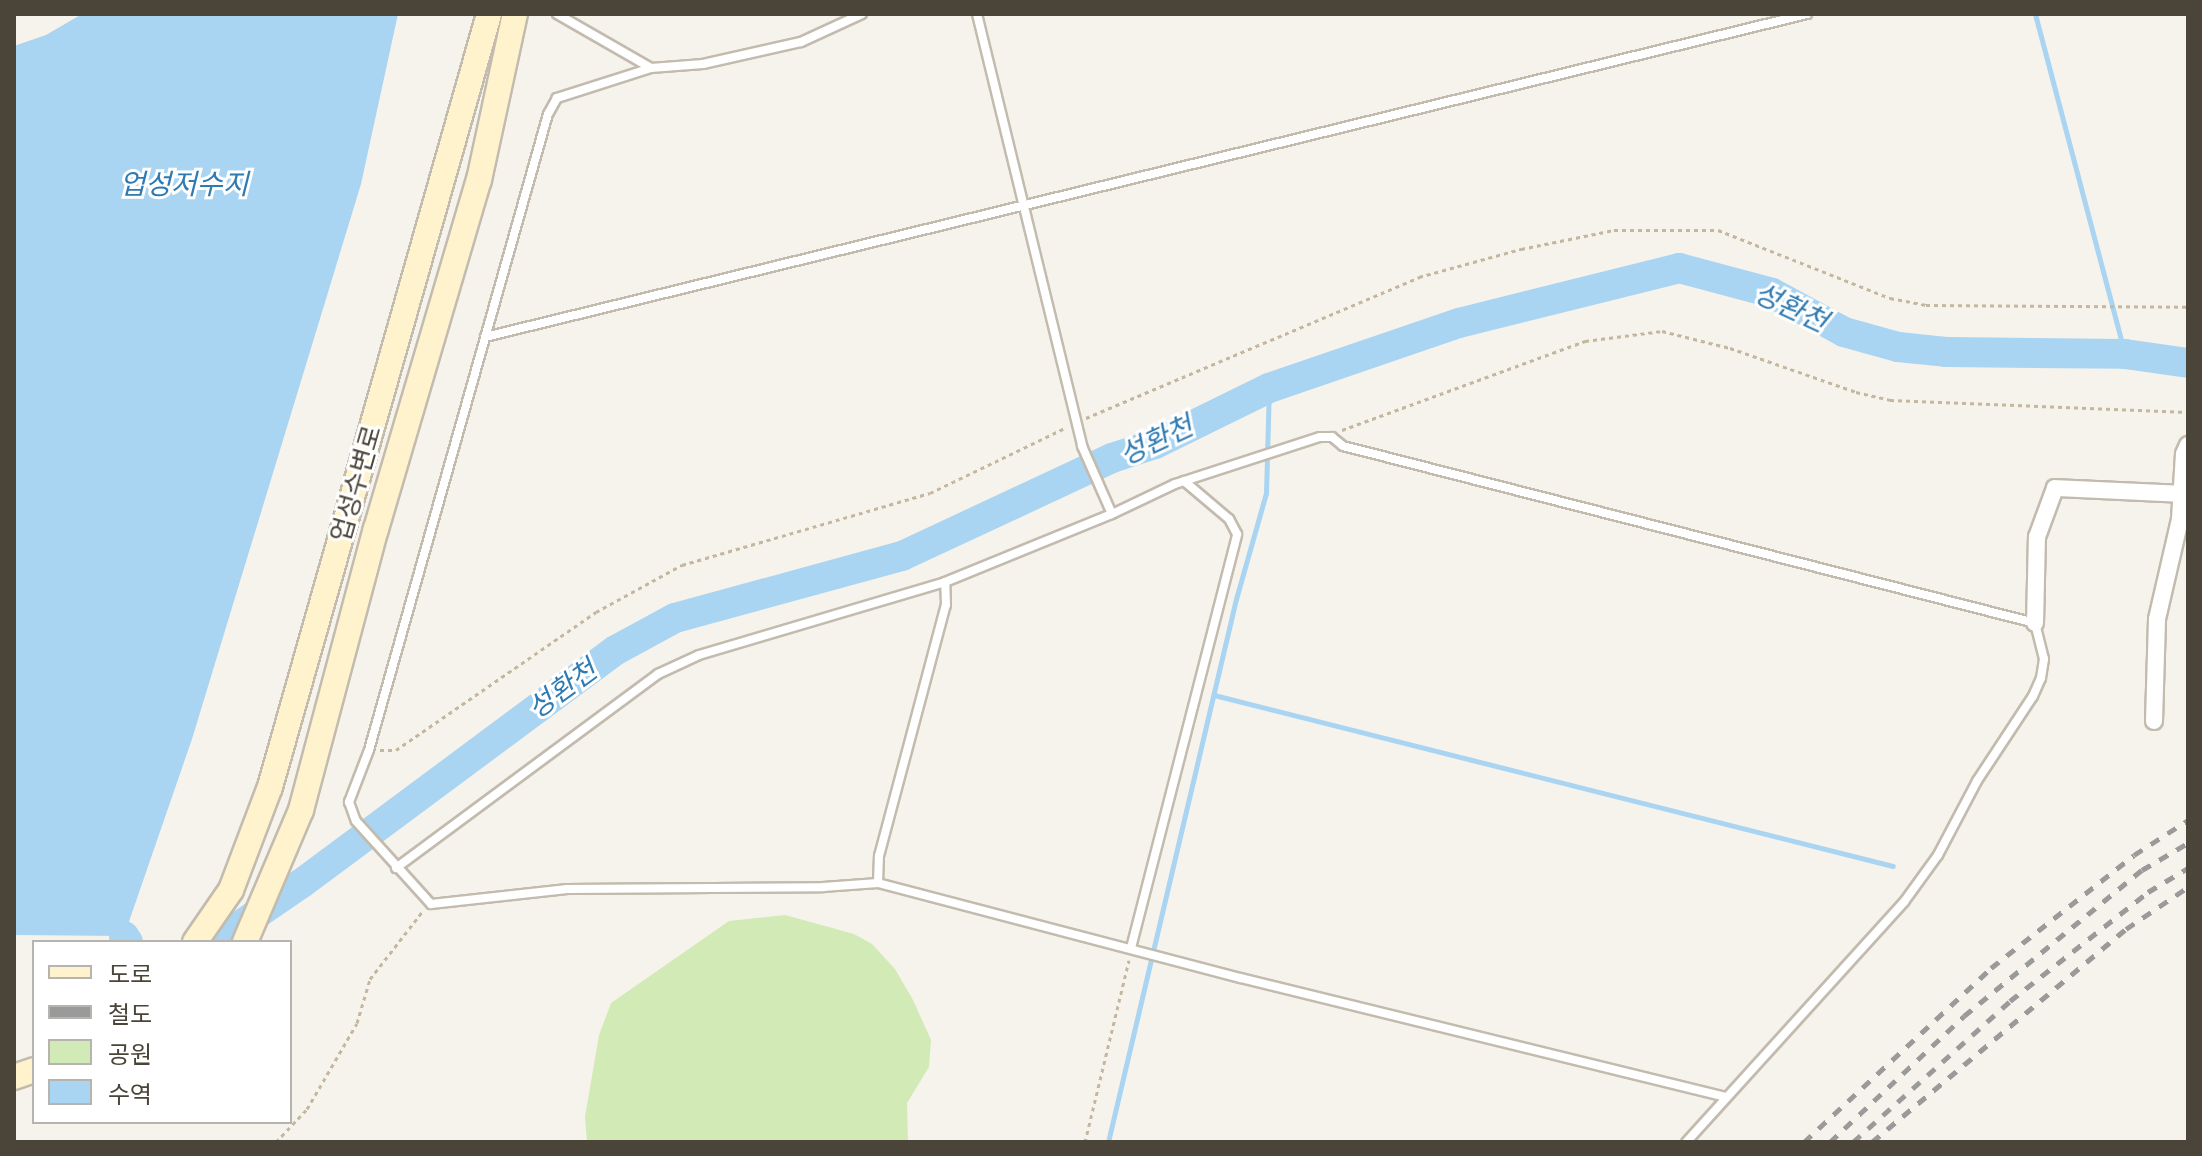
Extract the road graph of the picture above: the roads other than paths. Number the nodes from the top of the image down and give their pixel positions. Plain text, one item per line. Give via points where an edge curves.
1 (489, 14) edge
2 (515, 14) edge
3 (557, 14) edge
4 (862, 14) edge
5 (977, 14) edge
6 (1807, 14) edge
7 (651, 68) junction
8 (1022, 207) junction
9 (485, 337) junction
10 (2188, 445) edge
11 (1184, 481) junction
12 (2182, 494) junction
13 (1112, 514) junction
14 (2184, 520) edge
15 (945, 582) junction
16 (2035, 623) junction
17 (2154, 721) dead end
18 (396, 868) junction
19 (878, 883) junction
20 (196, 940) edge
21 (246, 940) edge
22 (1131, 948) junction
23 (1726, 1097) junction
24 (1686, 1142) edge

1 - 20 main road, 업성수변로 via 270,787 231,890
2 - 21 main road, 업성수변로 via 479,180 376,529 301,810
3 - 7 lane
4 - 7 lane via 801,42 703,64
5 - 8 lane
6 - 8 lane
7 - 9 lane via 557,98 548,114
8 - 9 lane
8 - 13 lane via 1082,446
9 - 18 lane via 369,750 349,802 356,821
10 - 12 street
11 - 13 lane
11 - 16 lane via 1303,440 1332,437 1343,446
11 - 22 lane via 1229,519 1237,534
12 - 14 street
12 - 16 street via 2055,488 2037,537
13 - 15 lane
14 - 17 street via 2157,619
15 - 18 lane via 699,655 658,674
15 - 19 lane via 946,605 879,856
16 - 23 lane via 2044,659 2041,678 1938,855 1904,902
18 - 19 lane via 431,904 567,889
19 - 22 lane
22 - 23 lane
23 - 24 lane

